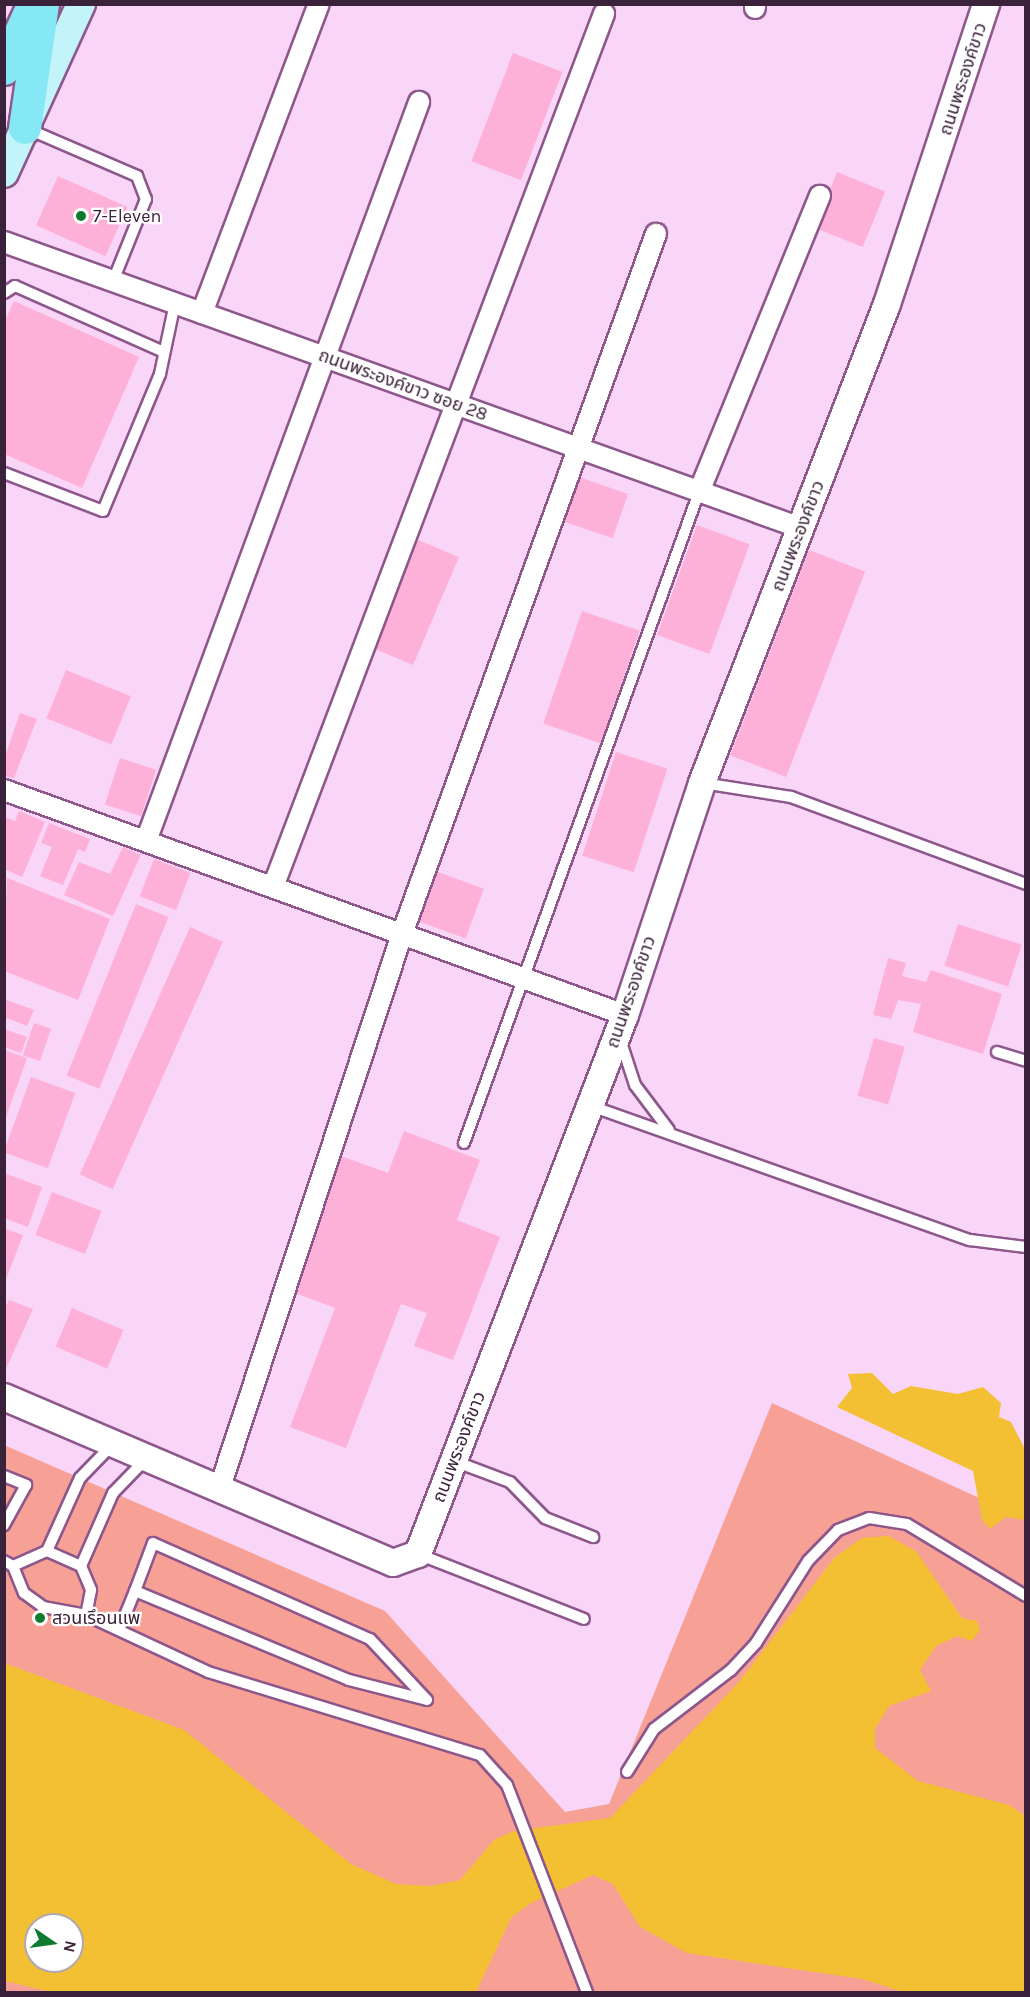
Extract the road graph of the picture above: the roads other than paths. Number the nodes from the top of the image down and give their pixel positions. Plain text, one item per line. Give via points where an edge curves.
1 (34, 4) edge
2 (43, 4) edge
3 (81, 4) edge
4 (319, 4) edge
5 (986, 4) edge
6 (604, 14) dead end
7 (4, 69) edge
8 (419, 102) dead end
9 (25, 128) junction
10 (4, 173) edge
11 (819, 196) dead end
12 (656, 234) dead end
13 (4, 242) edge
14 (113, 281) junction
15 (4, 293) edge
16 (175, 303) junction
17 (202, 313) junction
18 (162, 351) junction
19 (324, 357) junction
20 (456, 404) junction
21 (578, 448) junction
22 (4, 472) edge
23 (699, 492) junction
24 (801, 528) junction
25 (702, 783) junction
26 (4, 790) edge
27 (146, 841) junction
28 (1026, 884) edge
29 (273, 887) junction
30 (402, 934) junction
31 (522, 976) junction
32 (622, 1024) junction
33 (997, 1052) dead end
34 (1026, 1061) edge
35 (590, 1105) junction
36 (669, 1130) junction
37 (464, 1143) dead end
38 (1026, 1247) edge
39 (4, 1397) edge
40 (113, 1444) junction
41 (146, 1459) junction
42 (454, 1461) junction
43 (4, 1476) edge
44 (219, 1490) junction
45 (4, 1525) edge
46 (593, 1537) dead end
47 (48, 1551) junction
48 (418, 1554) junction
49 (9, 1564) edge
50 (81, 1566) junction
51 (135, 1591) junction
52 (1026, 1596) edge
53 (86, 1615) junction
54 (584, 1619) dead end
55 (119, 1630) junction
56 (627, 1772) dead end
57 (587, 1992) edge

1 - 7 main road
2 - 9 main road
3 - 9 main road
4 - 17 street
5 - 24 street, ถนนพระองค์ขาว via 887,304
6 - 20 street
8 - 19 street
9 - 10 main road
9 - 14 lane via 136,176 146,199
11 - 23 street
12 - 21 street
13 - 14 street, ถนนพระองค์ขาว ซอย 28
14 - 16 street, ถนนพระองค์ขาว ซอย 28
15 - 18 lane via 15,286
16 - 17 street, ถนนพระองค์ขาว ซอย 28
16 - 18 lane
17 - 19 street, ถนนพระองค์ขาว ซอย 28
18 - 22 lane via 160,374 103,511
19 - 20 street, ถนนพระองค์ขาว ซอย 28
19 - 27 street
20 - 21 street, ถนนพระองค์ขาว ซอย 28
20 - 29 street
21 - 23 street, ถนนพระองค์ขาว ซอย 28
21 - 30 street
23 - 24 street, ถนนพระองค์ขาว ซอย 28
23 - 31 lane
24 - 25 street, ถนนพระองค์ขาว
25 - 28 lane via 791,797
25 - 32 street, ถนนพระองค์ขาว
26 - 27 street
27 - 29 street
29 - 30 street
30 - 31 street
30 - 44 street
31 - 32 street
31 - 37 lane
32 - 35 street, ถนนพระองค์ขาว
32 - 36 lane via 635,1085
33 - 34 lane
35 - 36 lane
35 - 42 street, ถนนพระองค์ขาว
36 - 38 lane via 970,1240
39 - 40 street
40 - 41 street
40 - 47 lane via 80,1478
41 - 44 street
41 - 50 lane via 113,1493
42 - 46 lane via 510,1482 545,1518
42 - 48 street, ถนนพระองค์ขาว
43 - 45 lane via 26,1485
44 - 48 street via 393,1563
47 - 49 lane
47 - 50 lane
48 - 54 lane
49 - 53 lane via 24,1593 42,1607
50 - 53 lane via 91,1590
51 - 51 lane via 153,1543 370,1639 427,1700 349,1680
51 - 55 lane
52 - 56 lane via 907,1524 869,1518 838,1530 808,1561 756,1642 731,1670 654,1729
53 - 55 lane
55 - 57 lane via 208,1672 480,1755 507,1785

